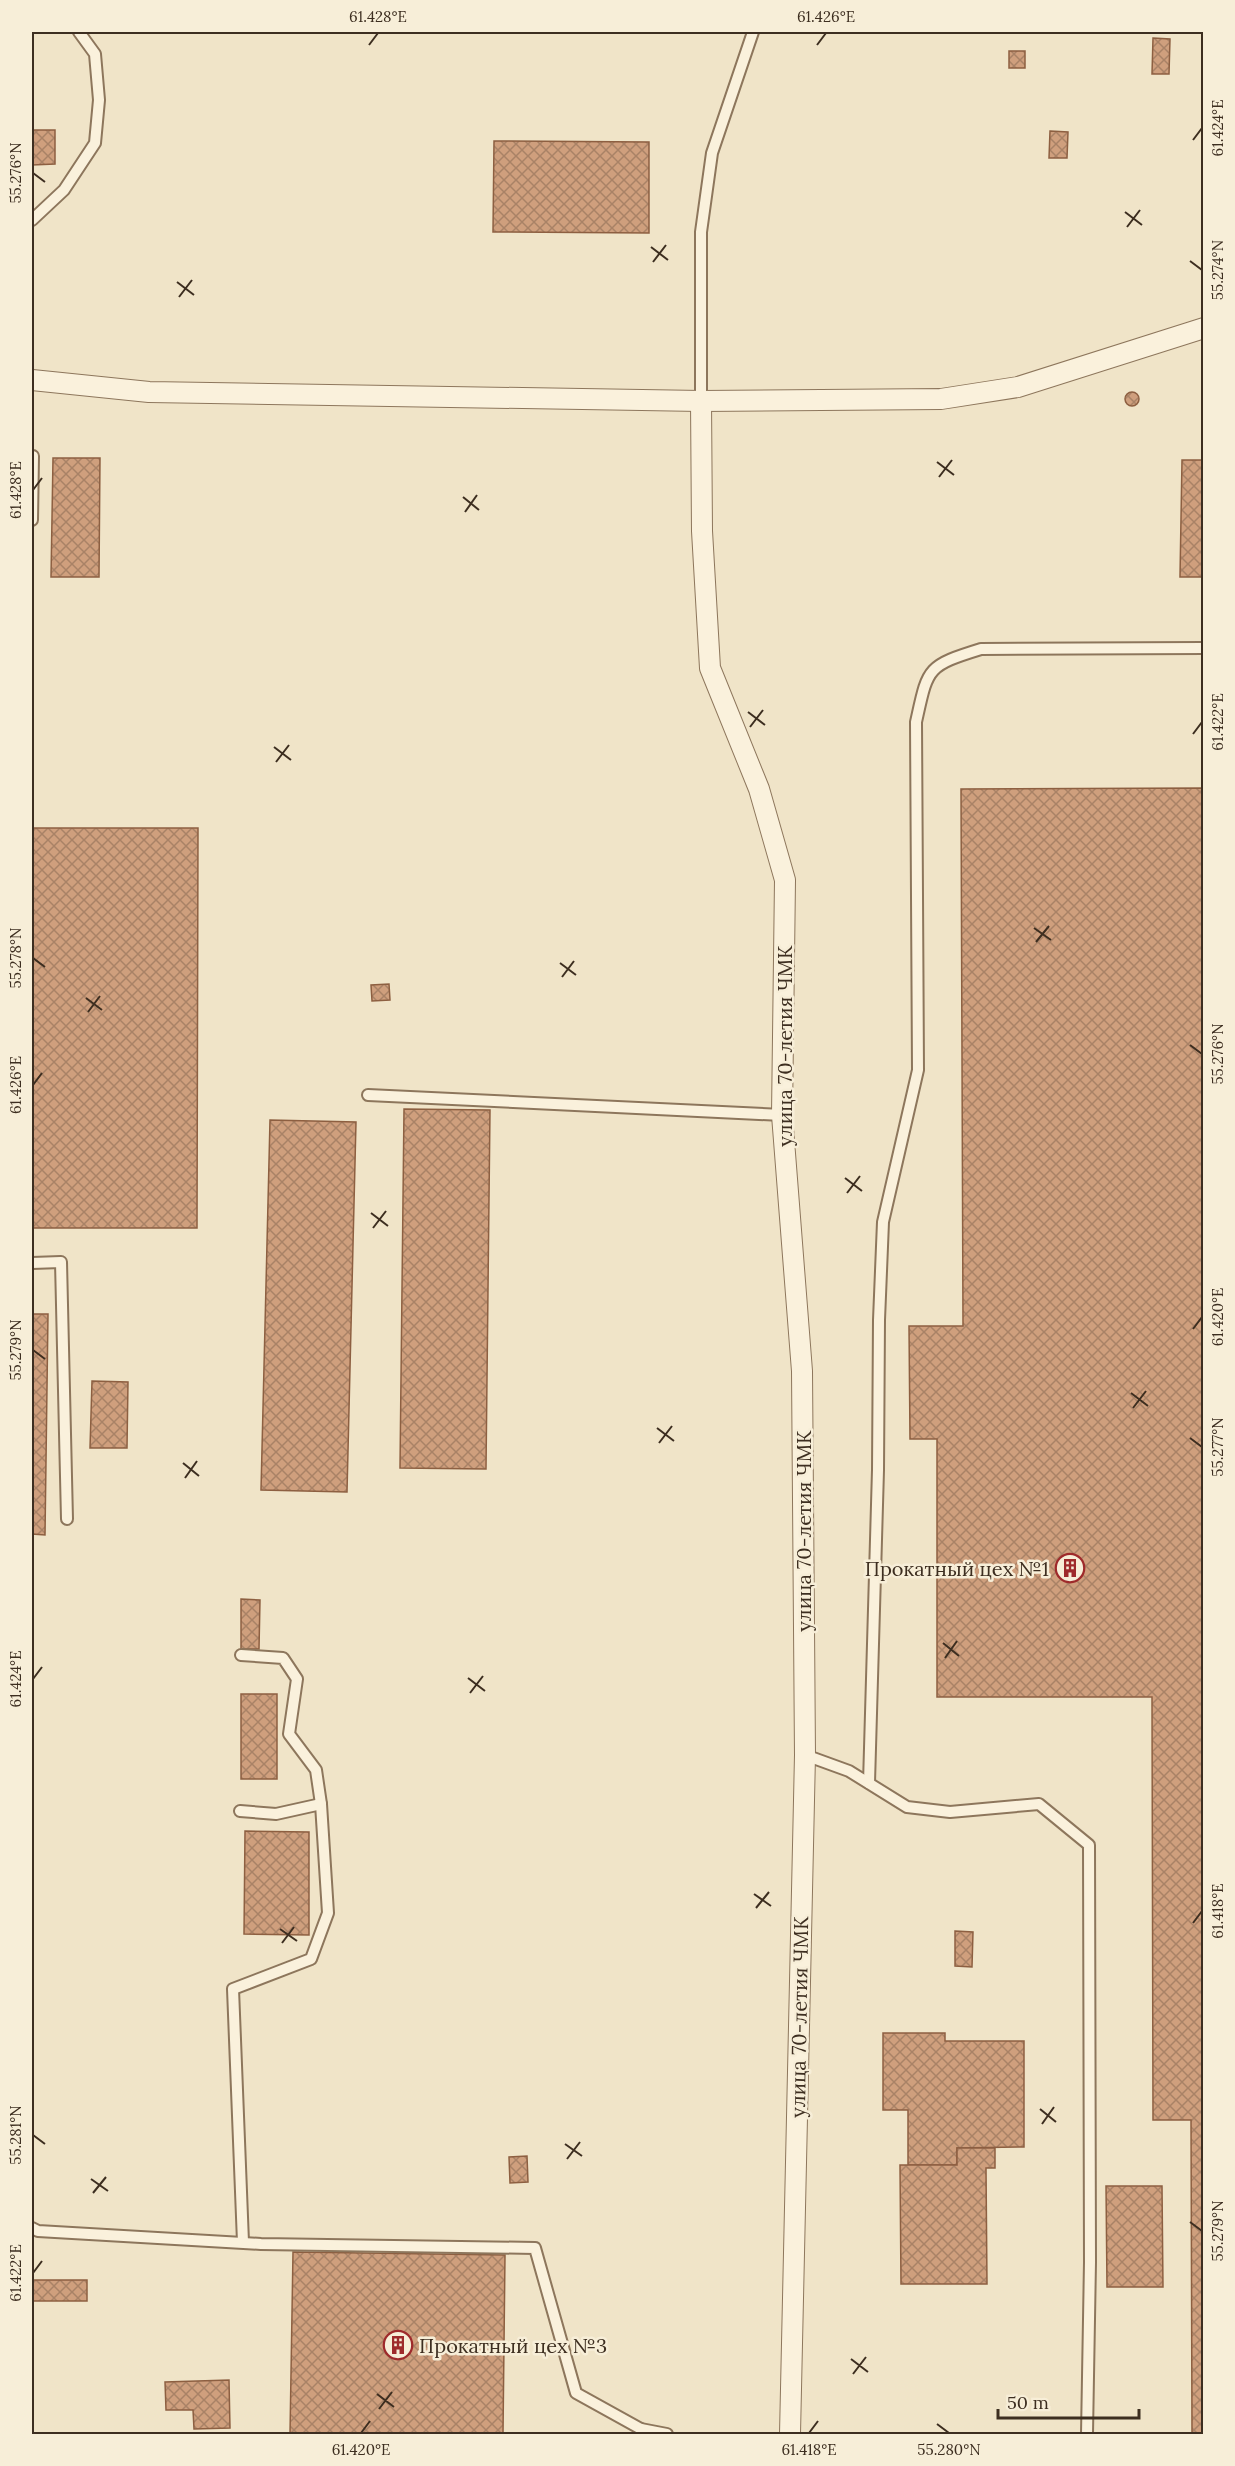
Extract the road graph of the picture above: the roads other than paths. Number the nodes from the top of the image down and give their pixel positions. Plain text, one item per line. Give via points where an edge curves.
1 (79, 32) edge
2 (753, 32) edge
3 (32, 220) edge
4 (1203, 328) edge
5 (32, 380) edge
6 (701, 402) junction
7 (33, 456) dead end
8 (32, 520) edge
9 (1203, 648) edge
10 (368, 1095) dead end
11 (782, 1115) junction
12 (32, 1263) edge
13 (67, 1519) dead end
14 (241, 1655) dead end
15 (805, 1755) junction
16 (869, 1783) junction
17 (321, 1804) junction
18 (240, 1811) dead end
19 (32, 2228) edge
20 (243, 2242) junction
21 (641, 2432) edge
22 (667, 2434) edge
23 (790, 2434) edge
24 (1087, 2434) edge

1 - 3 lane via 96,54 99,100 95,143 64,190
2 - 6 lane via 712,153 701,232
4 - 6 street via 1018,387 941,399
5 - 6 street via 149,392
6 - 11 street, улица 70-летия ЧМК via 710,668 759,789 785,880
7 - 8 lane
9 - 16 lane via 981,649 933,668 925,680 916,722 918,1070 883,1222
10 - 11 lane
11 - 15 street, улица 70-летия ЧМК via 802,1371
12 - 13 lane via 61,1262
14 - 17 lane via 284,1658 297,1680 289,1734 315,1770
15 - 16 lane
15 - 23 street, улица 70-летия ЧМК
16 - 24 lane via 907,1807 939,1811 1039,1804 1089,1845
17 - 18 lane via 276,1814
17 - 20 lane via 328,1913 311,1959 233,1989
19 - 20 lane
20 - 21 lane via 535,2248 576,2393
21 - 22 lane

